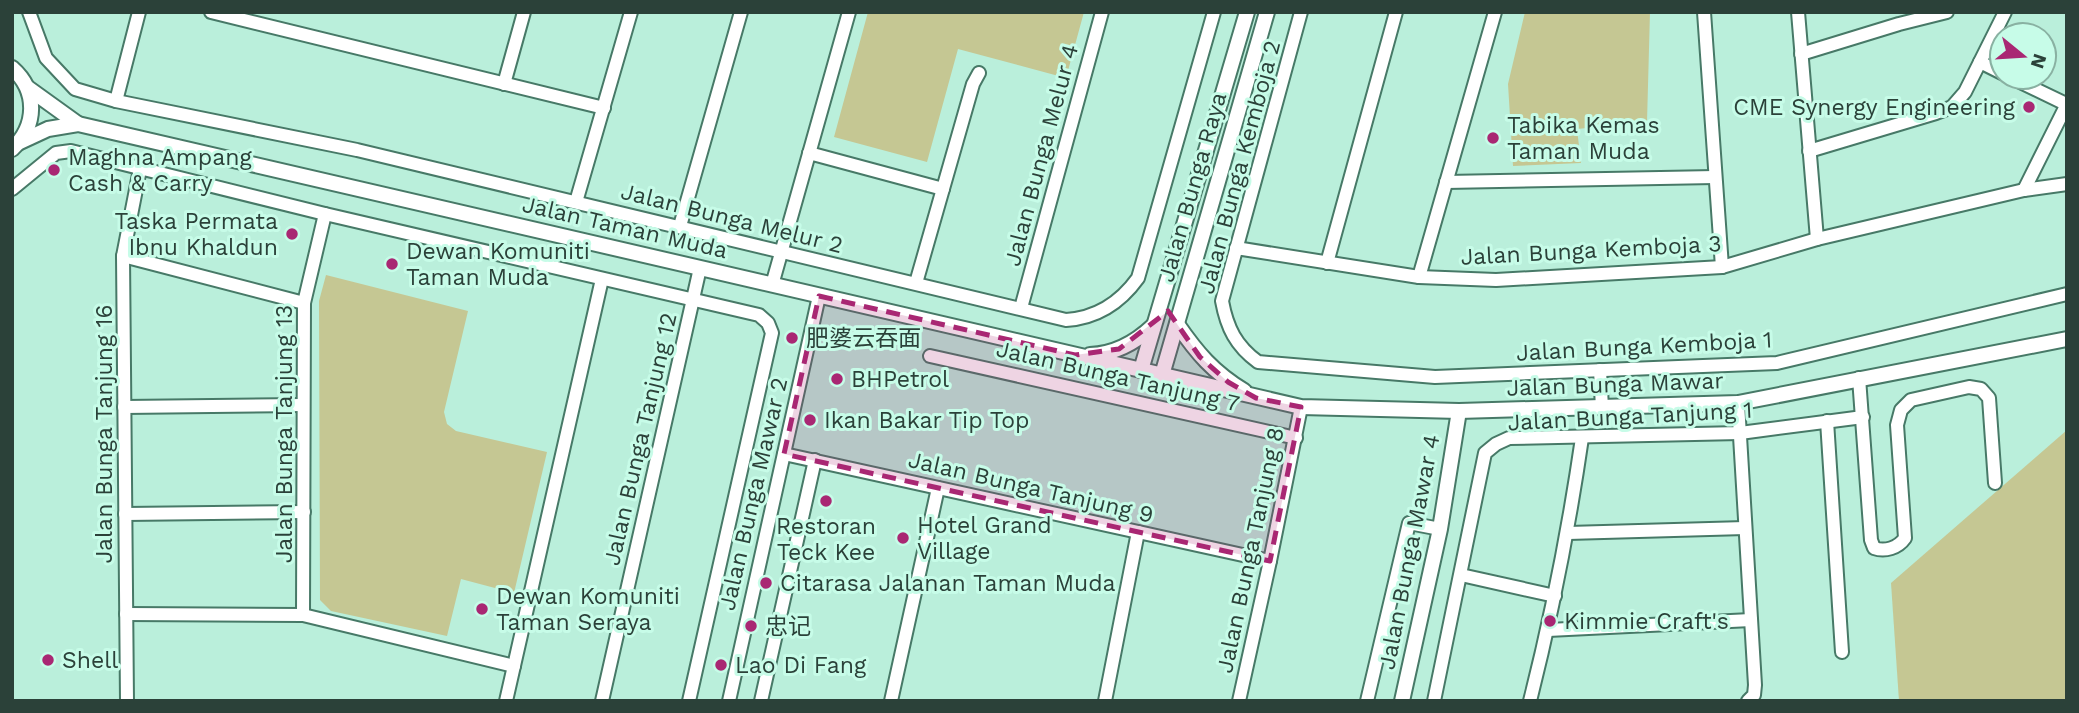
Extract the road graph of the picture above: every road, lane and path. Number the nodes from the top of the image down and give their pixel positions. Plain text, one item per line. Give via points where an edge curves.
1 (29, 12) edge
2 (139, 12) edge
3 (211, 12) edge
4 (524, 12) edge
5 (631, 12) edge
6 (741, 12) edge
7 (849, 12) edge
8 (1102, 12) edge
9 (1214, 12) edge
10 (1247, 12) edge
11 (1267, 12) edge
12 (1301, 12) edge
13 (1396, 12) edge
14 (1495, 12) edge
15 (1704, 12) edge
16 (1798, 12) edge
17 (1947, 12) edge
18 (2005, 12) edge
19 (1902, 18) edge
20 (1801, 54) junction
21 (1980, 62) junction
22 (1988, 66) edge
23 (13, 67) edge
24 (979, 74) dead end
25 (504, 84) junction
26 (28, 88) junction
27 (2040, 91) edge
28 (116, 102) junction
29 (2067, 104) edge
30 (604, 108) junction
31 (78, 124) junction
32 (16, 145) edge
33 (1809, 151) junction
34 (809, 153) junction
35 (140, 169) junction
36 (1715, 177) junction
37 (1446, 182) junction
38 (2067, 184) edge
39 (12, 189) edge
40 (943, 189) junction
41 (2024, 190) junction
42 (576, 202) junction
43 (325, 214) junction
44 (680, 226) junction
45 (1816, 239) junction
46 (1236, 248) junction
47 (781, 253) junction
48 (123, 256) junction
49 (1327, 263) junction
50 (1722, 267) junction
51 (700, 268) junction
52 (1419, 277) junction
53 (602, 279) junction
54 (916, 283) junction
55 (772, 285) junction
56 (2067, 294) edge
57 (819, 296) junction
58 (693, 299) junction
59 (304, 303) junction
60 (1021, 308) junction
61 (1154, 324) junction
62 (1177, 324) junction
63 (2067, 339) edge
64 (1075, 355) junction
65 (930, 356) dead end
66 (1258, 362) joint
67 (1141, 370) junction
68 (1600, 370) junction
69 (1162, 375) junction
70 (1859, 378) junction
71 (1256, 398) junction
72 (1738, 403) junction
73 (302, 405) junction
74 (124, 407) junction
75 (1301, 407) junction
76 (1602, 408) junction
77 (1459, 411) junction
78 (1863, 416) junction
79 (1826, 421) junction
80 (1740, 433) junction
81 (1296, 438) junction
82 (1582, 438) junction
83 (784, 454) junction
84 (814, 460) junction
85 (1995, 483) dead end
86 (939, 488) junction
87 (304, 512) junction
88 (125, 514) junction
89 (1745, 528) junction
90 (1440, 529) junction
91 (1138, 532) junction
92 (1568, 533) junction
93 (1270, 561) junction
94 (1461, 575) junction
95 (1555, 596) junction
96 (126, 614) junction
97 (303, 615) junction
98 (1751, 620) junction
99 (1548, 630) junction
100 (1842, 652) dead end
101 (514, 666) junction
102 (127, 701) edge
103 (506, 701) edge
104 (602, 701) edge
105 (689, 701) edge
106 (729, 701) edge
107 (761, 701) edge
108 (891, 701) edge
109 (1105, 701) edge
110 (1239, 701) edge
111 (1367, 701) edge
112 (1402, 701) edge
113 (1434, 701) edge
114 (1530, 701) edge
115 (1748, 701) edge

1 - 28 street, Jalan Bunga Melur 2 via 46,58 75,89
2 - 28 street
3 - 25 street
4 - 25 street
5 - 30 street
6 - 44 street
7 - 34 street
8 - 60 street, Jalan Bunga Melur 4
9 - 60 street, Jalan Bunga Melur 2 via 1138,278 1117,302 1090,316 1066,320
10 - 61 street, Jalan Bunga Raya
11 - 62 street, Jalan Bunga Raya
12 - 46 street, Jalan Bunga Kemboja 2
13 - 49 street
14 - 37 street
15 - 36 street
16 - 20 street
17 - 19 street
18 - 21 street
19 - 20 street
20 - 33 street
21 - 22 street
21 - 33 street via 1952,107
23 - 26 street, Jalan Taman Muda
24 - 40 street
25 - 30 street
26 - 31 street, Jalan Taman Muda
26 - 32 street via 31,116
27 - 29 street
28 - 42 street, Jalan Bunga Melur 2 via 357,149
29 - 41 street
30 - 42 street
31 - 32 street, Jalan Taman Muda via 48,129
31 - 51 street, Jalan Taman Muda
33 - 45 street
34 - 40 street
34 - 47 street
35 - 39 street via 63,151
35 - 43 street
35 - 48 street, Jalan Bunga Tanjung 16
36 - 37 street
36 - 50 street
37 - 52 street
38 - 41 street, Jalan Bunga Kemboja 3
40 - 54 street
41 - 45 street, Jalan Bunga Kemboja 3
42 - 44 street, Jalan Bunga Melur 2
43 - 53 street
43 - 59 street, Jalan Bunga Tanjung 13
44 - 47 street, Jalan Bunga Melur 2
45 - 50 street, Jalan Bunga Kemboja 3
46 - 49 street, Jalan Bunga Kemboja 3
46 - 66 street, Jalan Bunga Kemboja 2 via 1223,310 1233,338
47 - 54 street, Jalan Bunga Melur 2
47 - 55 street
48 - 59 street
48 - 74 street, Jalan Bunga Tanjung 16
49 - 52 street, Jalan Bunga Kemboja 3
50 - 52 street, Jalan Bunga Kemboja 3 via 1496,280
51 - 55 street, Jalan Taman Muda
51 - 58 street, Jalan Bunga Tanjung 12
53 - 58 street
53 - 101 street
54 - 60 street, Jalan Bunga Melur 2
55 - 57 street, Jalan Taman Muda
56 - 68 street, Jalan Bunga Kemboja 1 via 1777,363
57 - 64 street, Jalan Taman Muda
57 - 83 street, Jalan Bunga Mawar 2
58 - 104 street, Jalan Bunga Tanjung 12
58 - 105 street via 759,316 772,333
59 - 73 street, Jalan Bunga Tanjung 13
61 - 64 street via 1119,349 1102,355
61 - 67 street, Jalan Bunga Raya
62 - 69 street, Jalan Bunga Raya
62 - 71 street via 1200,358
63 - 70 street, Jalan Bunga Mawar
64 - 67 street, Jalan Taman Muda
65 - 81 street, Jalan Bunga Tanjung 7
66 - 68 street, Jalan Bunga Kemboja 1 via 1435,377
67 - 69 street, Jalan Taman Muda
68 - 76 street
69 - 71 street, Jalan Bunga Mawar
70 - 72 street, Jalan Bunga Mawar
70 - 78 street
71 - 75 street, Jalan Bunga Mawar
72 - 76 street, Jalan Bunga Mawar
72 - 80 street
73 - 74 street
73 - 87 street, Jalan Bunga Tanjung 13
74 - 88 street, Jalan Bunga Tanjung 16
75 - 77 street, Jalan Bunga Mawar
75 - 81 street, Jalan Bunga Tanjung 8
76 - 77 street, Jalan Bunga Mawar
77 - 90 street, Jalan Bunga Mawar 4
78 - 79 street, Jalan Bunga Tanjung 1
78 - 85 street via 1874,548 1882,551 1900,545 1905,538 1897,425 1901,410 1911,400 1969,387 1981,389 1989,398
79 - 80 street, Jalan Bunga Tanjung 1
79 - 100 street
80 - 82 street, Jalan Bunga Tanjung 1
80 - 89 street
81 - 93 street, Jalan Bunga Tanjung 8
82 - 92 street
82 - 94 street, Jalan Bunga Tanjung 1 via 1509,438 1485,453
83 - 84 street, Jalan Bunga Tanjung 9
83 - 106 street, Jalan Bunga Mawar 2
84 - 86 street, Jalan Bunga Tanjung 9
84 - 107 street
86 - 91 street, Jalan Bunga Tanjung 9
86 - 108 street
87 - 88 street
87 - 97 street, Jalan Bunga Tanjung 13
88 - 96 street, Jalan Bunga Tanjung 16
89 - 92 street
89 - 98 street
90 - 111 street via 1409,523
90 - 112 street, Jalan Bunga Mawar 4
91 - 93 street, Jalan Bunga Tanjung 9
91 - 109 street
92 - 95 street
93 - 110 street, Jalan Bunga Tanjung 8
94 - 95 street
94 - 113 street
95 - 99 street
96 - 97 street
96 - 102 street, Jalan Bunga Tanjung 16
97 - 101 street
98 - 99 street
98 - 115 street via 1755,685
99 - 114 street
101 - 103 street

